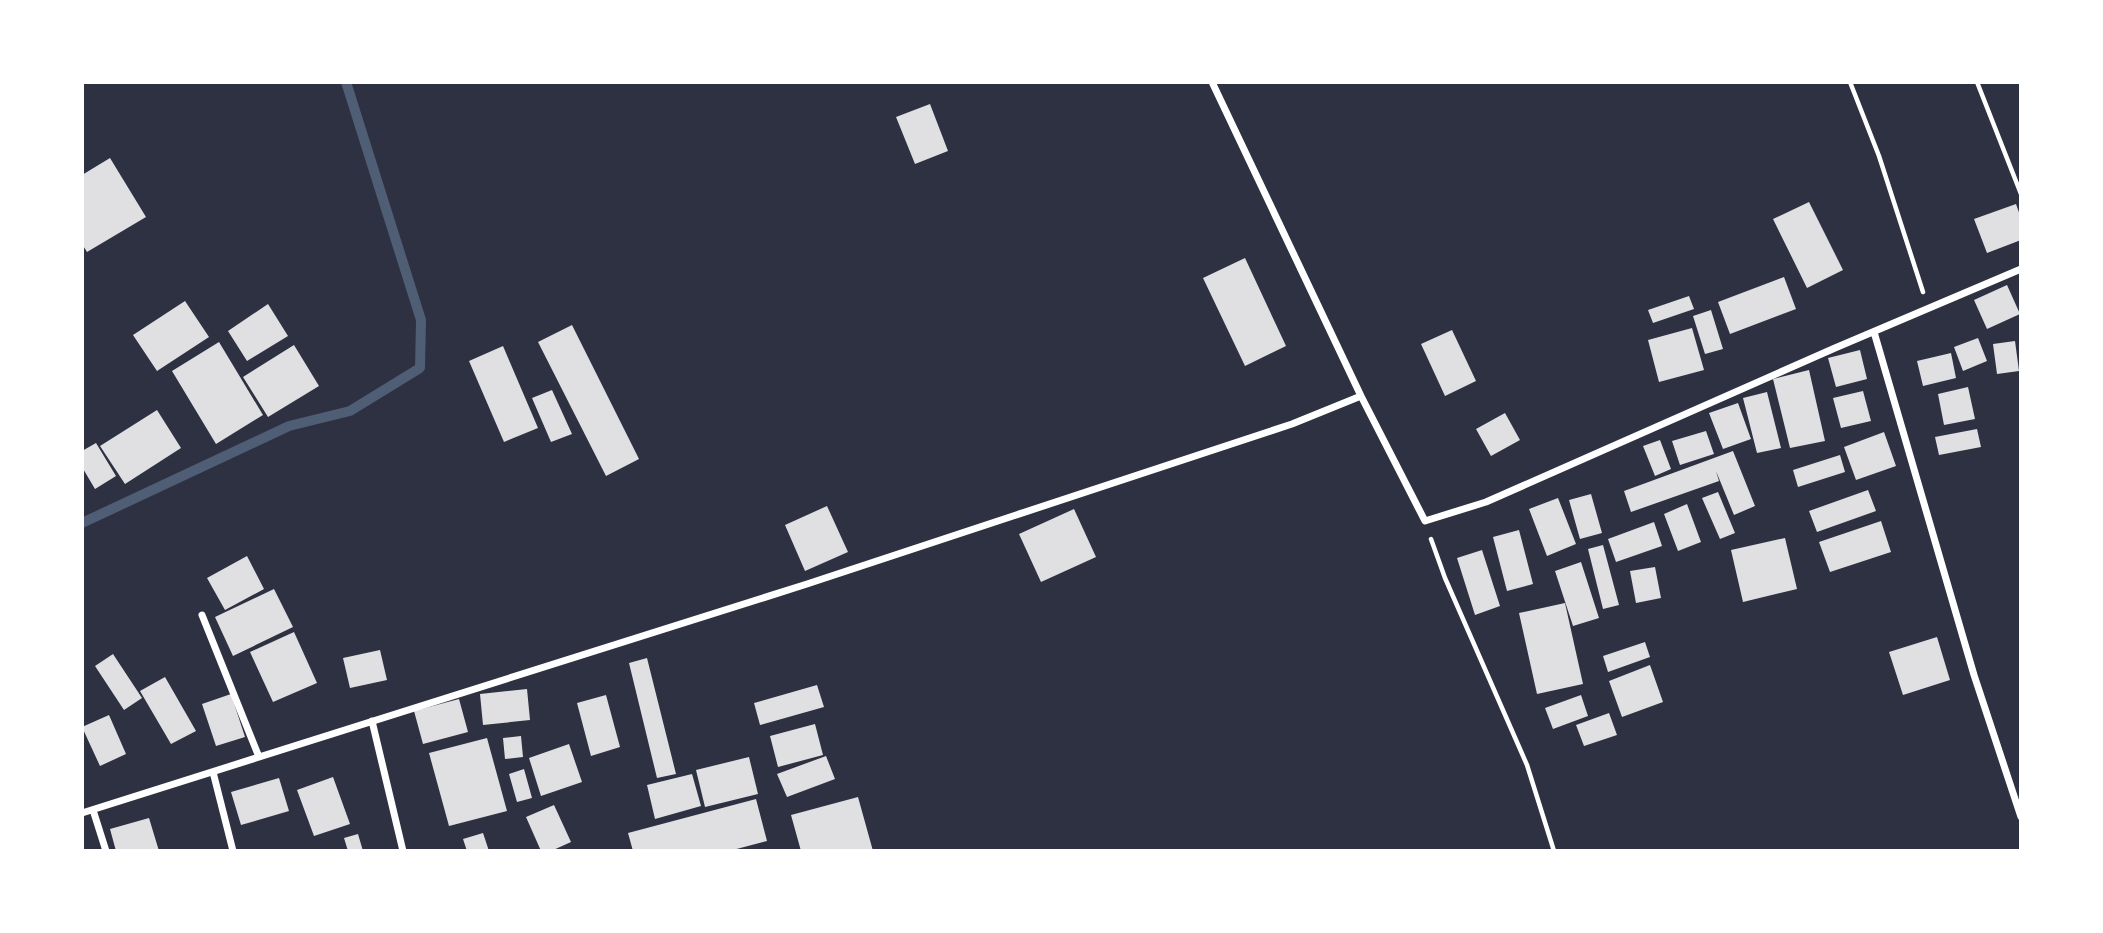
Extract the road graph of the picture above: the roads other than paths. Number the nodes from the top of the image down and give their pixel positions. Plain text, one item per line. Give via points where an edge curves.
1 (1212, 82) edge
2 (2021, 269) edge
3 (1874, 332) junction
4 (1361, 396) junction
5 (202, 615) dead end
6 (372, 721) junction
7 (259, 757) junction
8 (213, 772) junction
9 (93, 810) junction
10 (82, 813) edge
11 (2021, 817) edge
12 (106, 851) edge
13 (233, 851) edge
14 (403, 851) edge

1 - 4 street
2 - 3 street
3 - 4 street via 1486,502 1425,521
3 - 11 street via 1974,674
4 - 6 street via 1292,424 833,575
5 - 7 street
6 - 7 street
6 - 14 street
7 - 8 street
8 - 9 street
8 - 13 street
9 - 10 street
9 - 12 street

